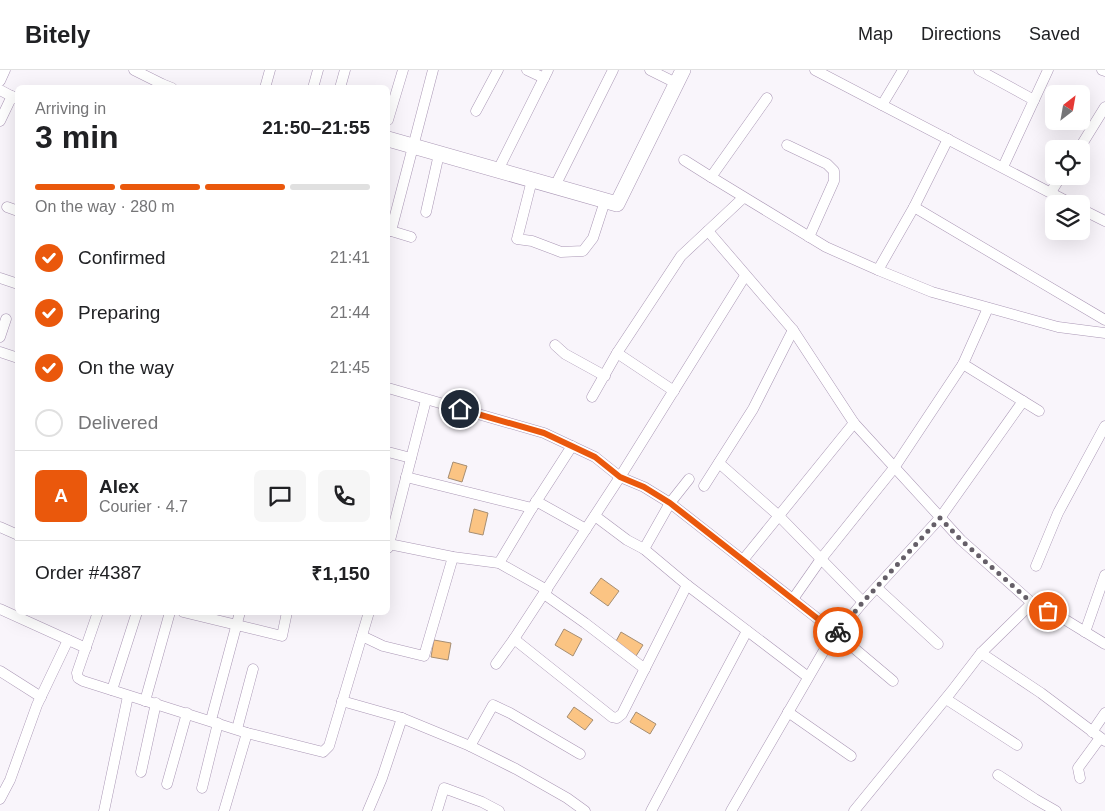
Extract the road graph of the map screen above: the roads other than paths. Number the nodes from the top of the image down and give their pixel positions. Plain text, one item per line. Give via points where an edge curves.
1 (5, 70) edge
2 (134, 70) edge
3 (270, 70) edge
4 (318, 70) edge
5 (344, 70) edge
6 (403, 70) edge
7 (433, 70) edge
8 (498, 70) edge
9 (527, 70) edge
10 (613, 70) edge
11 (650, 70) edge
12 (815, 70) edge
13 (903, 70) edge
14 (979, 70) edge
15 (1048, 70) edge
16 (546, 74) edge
17 (679, 77) edge
18 (0, 81) edge
19 (163, 85) edge
20 (266, 85) edge
21 (314, 85) edge
22 (341, 85) edge
23 (0, 90) edge
24 (15, 98) edge
25 (767, 98) dead end
26 (1034, 100) junction
27 (882, 105) junction
28 (1105, 107) edge
29 (476, 112) dead end
30 (390, 113) edge
31 (0, 121) edge
32 (948, 139) junction
33 (390, 140) edge
34 (1085, 140) edge
35 (787, 145) dead end
36 (412, 146) junction
37 (439, 154) junction
38 (684, 160) dead end
39 (1002, 167) junction
40 (498, 170) junction
41 (711, 177) junction
42 (532, 180) junction
43 (1055, 185) edge
44 (554, 186) junction
45 (1051, 192) junction
46 (1056, 195) edge
47 (743, 198) junction
48 (605, 200) junction
49 (7, 207) dead end
50 (914, 207) junction
51 (15, 210) edge
52 (426, 212) dead end
53 (1090, 213) edge
54 (1105, 222) edge
55 (390, 226) edge
56 (390, 230) edge
57 (708, 232) junction
58 (411, 237) dead end
59 (809, 237) junction
60 (878, 270) junction
61 (745, 276) junction
62 (0, 278) edge
63 (15, 283) edge
64 (988, 308) junction
65 (6, 319) dead end
66 (1105, 320) edge
67 (793, 330) junction
68 (1105, 333) edge
69 (0, 337) edge
70 (555, 345) dead end
71 (0, 352) edge
72 (617, 352) junction
73 (15, 357) edge
74 (963, 364) junction
75 (605, 376) junction
76 (390, 389) edge
77 (674, 392) junction
78 (592, 397) dead end
79 (426, 400) junction
80 (1023, 401) junction
81 (1039, 411) dead end
82 (854, 422) junction
83 (1105, 426) edge
84 (572, 446) junction
85 (390, 453) edge
86 (411, 458) junction
87 (719, 462) junction
88 (894, 468) junction
89 (406, 477) junction
90 (620, 477) junction
91 (689, 479) dead end
92 (704, 486) dead end
93 (670, 503) junction
94 (534, 505) junction
95 (595, 516) junction
96 (779, 516) junction
97 (940, 518) junction
98 (0, 527) edge
99 (586, 529) junction
100 (15, 534) edge
101 (390, 538) edge
102 (390, 546) edge
103 (644, 549) junction
104 (453, 557) junction
105 (821, 559) junction
106 (743, 560) junction
107 (499, 563) junction
108 (1036, 566) dead end
109 (1105, 575) edge
110 (688, 585) junction
111 (877, 588) junction
112 (545, 592) junction
113 (793, 599) junction
114 (863, 602) junction
115 (1032, 603) junction
116 (0, 609) edge
117 (97, 615) edge
118 (136, 615) edge
119 (169, 615) edge
120 (198, 615) edge
121 (239, 615) edge
122 (286, 615) edge
123 (368, 615) edge
124 (237, 625) junction
125 (747, 631) junction
126 (1085, 632) junction
127 (836, 633) junction
128 (362, 636) junction
129 (514, 639) junction
130 (68, 640) junction
131 (938, 644) dead end
132 (1105, 644) edge
133 (86, 648) junction
134 (981, 653) junction
135 (496, 664) dead end
136 (253, 669) dead end
137 (645, 669) junction
138 (0, 671) edge
139 (808, 677) junction
140 (893, 681) dead end
141 (112, 690) junction
142 (128, 696) junction
143 (41, 697) junction
144 (946, 699) junction
145 (145, 700) junction
146 (342, 701) junction
147 (156, 703) junction
148 (788, 712) junction
149 (187, 713) junction
150 (1105, 713) edge
151 (402, 718) junction
152 (214, 722) junction
153 (236, 729) junction
154 (247, 732) junction
155 (1099, 737) edge
156 (1017, 745) dead end
157 (470, 746) junction
158 (580, 754) dead end
159 (851, 756) dead end
160 (141, 772) dead end
161 (998, 775) dead end
162 (1080, 778) dead end
163 (167, 784) dead end
164 (202, 788) dead end
165 (0, 799) edge
166 (104, 811) edge
167 (224, 811) edge
168 (368, 811) edge
169 (437, 811) edge
170 (500, 811) edge
171 (585, 811) edge
172 (651, 811) edge
173 (730, 811) edge
174 (854, 811) edge
175 (1056, 811) edge

1 - 18 street
2 - 19 street
3 - 20 street
4 - 21 street
5 - 22 street
6 - 30 street
7 - 36 street
8 - 29 street
9 - 16 street
10 - 44 street
11 - 17 street
12 - 27 street
13 - 27 street
14 - 26 street
15 - 26 street
16 - 40 street
17 - 48 street via 617,204
23 - 24 street
24 - 31 street
25 - 41 street
26 - 39 street
27 - 32 street
28 - 34 street
32 - 39 street
32 - 50 street
33 - 36 street
35 - 59 street via 827,164 834,171 834,181
36 - 37 street
36 - 55 street
37 - 40 street
37 - 52 street
38 - 41 street
39 - 45 street
40 - 42 street
41 - 47 street
42 - 44 street
42 - 48 street via 517,239 561,252 583,251 593,238
43 - 45 street
44 - 48 street
45 - 46 street
47 - 57 street
47 - 59 street
49 - 51 street
50 - 60 street
50 - 66 street
53 - 54 street
56 - 58 street
57 - 61 street
57 - 72 street via 681,256
59 - 60 street
60 - 64 street via 932,292
61 - 67 street
61 - 77 street
62 - 63 street
64 - 68 street via 1058,327
64 - 74 street
65 - 69 street
67 - 82 street
67 - 87 street via 753,409
70 - 75 street
71 - 73 street
72 - 75 street
72 - 77 street
74 - 80 street
74 - 88 street
75 - 78 street
76 - 79 street
77 - 90 street
79 - 84 street via 544,433
79 - 86 street
80 - 81 street
80 - 97 street
82 - 88 street
82 - 96 street
83 - 108 street via 1058,513
84 - 90 street via 595,457
84 - 94 street
85 - 86 street
86 - 89 street
87 - 92 street
87 - 96 street
88 - 97 street
88 - 105 street
89 - 94 street
89 - 101 street
90 - 93 street
90 - 95 street
91 - 93 street
93 - 103 street
93 - 106 street
94 - 99 street
94 - 107 street
95 - 99 street
95 - 103 street
96 - 105 street
96 - 106 street
97 - 111 street
97 - 115 street
98 - 100 street
99 - 112 street
102 - 104 street
103 - 110 street
104 - 107 street
104 - 128 street via 424,656 383,646
105 - 113 street
105 - 114 street
106 - 113 street
107 - 112 street
109 - 126 street
110 - 125 street
110 - 137 street
111 - 114 street
111 - 131 street
112 - 129 street
112 - 137 street
113 - 127 street
114 - 127 street
115 - 126 street
115 - 134 street
116 - 130 street
117 - 133 street
118 - 141 street
119 - 145 street
120 - 124 street
121 - 124 street
122 - 124 street via 282,636
123 - 128 street
124 - 152 street
125 - 139 street
125 - 172 street
126 - 132 street
127 - 139 street
127 - 140 street
128 - 146 street
129 - 135 street
129 - 137 street via 615,718 622,714
130 - 133 street
130 - 143 street
133 - 141 street via 78,678
134 - 144 street
134 - 155 street
136 - 153 street
138 - 143 street
139 - 148 street
141 - 142 street
142 - 145 street
142 - 166 street
143 - 165 street
144 - 156 street
144 - 174 street
145 - 147 street
146 - 151 street
146 - 154 street via 329,746 323,752
147 - 149 street
147 - 160 street
148 - 159 street
148 - 173 street
149 - 152 street
149 - 163 street
150 - 155 street
151 - 157 street
151 - 168 street
152 - 153 street
152 - 164 street
153 - 154 street
154 - 167 street
155 - 162 street via 1078,768
157 - 158 street via 493,705
157 - 171 street via 542,783
161 - 175 street
169 - 170 street via 444,788

